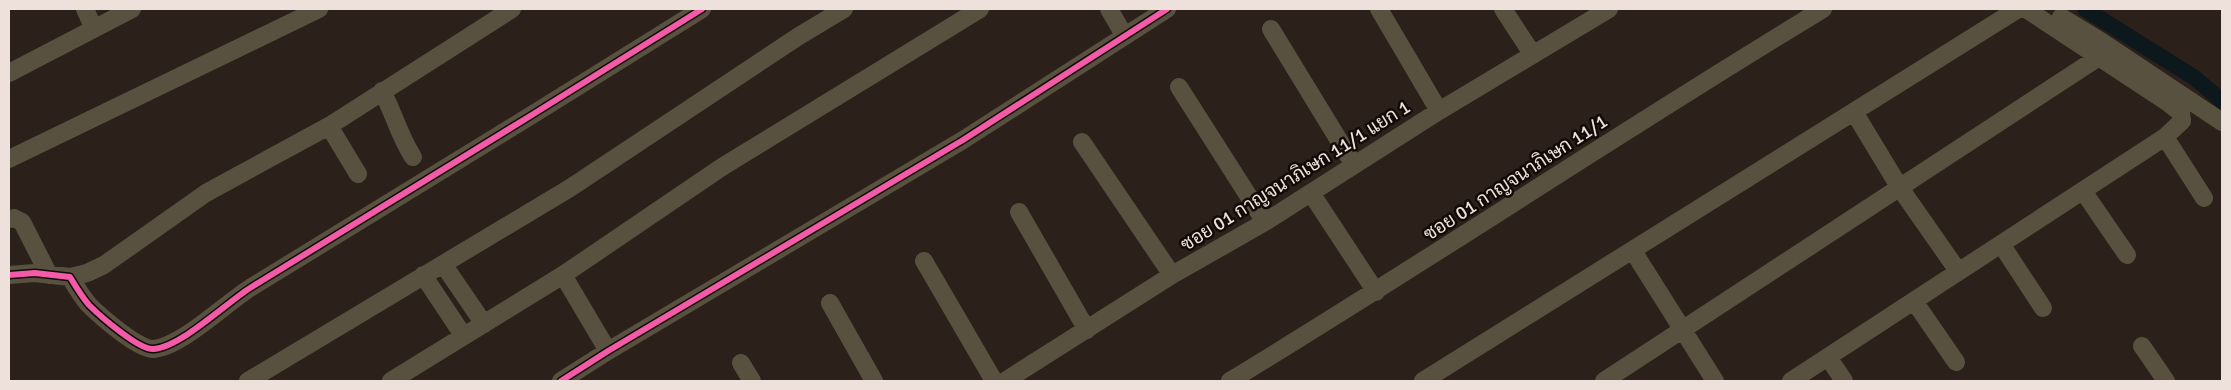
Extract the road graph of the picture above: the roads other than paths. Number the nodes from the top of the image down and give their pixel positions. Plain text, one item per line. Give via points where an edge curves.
1 (86, 9) edge
2 (132, 9) edge
3 (319, 9) edge
4 (512, 9) edge
5 (702, 9) edge
6 (844, 9) edge
7 (980, 9) edge
8 (1109, 9) edge
9 (1167, 9) edge
10 (1379, 9) edge
11 (1504, 9) edge
12 (1609, 9) edge
13 (1822, 9) edge
14 (2018, 9) edge
15 (2026, 9) edge
16 (2047, 9) edge
17 (94, 28) junction
18 (1272, 29) dead end
19 (1124, 35) junction
20 (1533, 54) junction
21 (2099, 58) junction
22 (9, 73) edge
23 (1179, 87) dead end
24 (382, 91) junction
25 (1439, 111) junction
26 (1854, 112) junction
27 (2222, 122) edge
28 (328, 126) junction
29 (2165, 137) junction
30 (1082, 142) dead end
31 (413, 157) dead end
32 (9, 159) edge
33 (1354, 165) junction
34 (358, 174) dead end
35 (1900, 188) junction
36 (2083, 191) junction
37 (1310, 193) junction
38 (2204, 198) dead end
39 (1019, 212) dead end
40 (9, 219) edge
41 (1265, 222) junction
42 (2001, 244) junction
43 (1633, 251) junction
44 (2126, 256) dead end
45 (924, 261) dead end
46 (443, 264) junction
47 (1958, 271) junction
48 (9, 275) edge
49 (49, 275) junction
50 (423, 275) junction
51 (563, 275) junction
52 (1172, 275) junction
53 (70, 277) junction
54 (1376, 292) junction
55 (1914, 301) junction
56 (830, 303) dead end
57 (2043, 308) dead end
58 (484, 324) junction
59 (1088, 330) junction
60 (1682, 330) junction
61 (463, 335) junction
62 (2142, 346) dead end
63 (608, 351) junction
64 (1828, 357) junction
65 (1956, 362) dead end
66 (741, 363) dead end
67 (400, 379) edge
68 (248, 381) edge
69 (562, 381) edge
70 (752, 381) edge
71 (874, 381) edge
72 (994, 381) edge
73 (1005, 381) edge
74 (1230, 381) edge
75 (1423, 381) edge
76 (1604, 381) edge
77 (1715, 381) edge
78 (1791, 381) edge
79 (1844, 381) edge
80 (2166, 381) edge

1 - 17 street
2 - 17 street
3 - 32 street
4 - 24 street
5 - 53 street via 246,291 164,347 152,350 142,347 112,325 89,304
6 - 46 street via 570,188
7 - 51 street via 722,167
8 - 19 street
9 - 19 street
10 - 25 street
11 - 20 street
12 - 20 street, ซอย 01 กาญจนาภิเษก 11/1 แยก 1
13 - 54 street, ซอย 01 กาญจนาภิเษก 11/1 via 1721,70
14 - 26 street
15 - 21 street
16 - 27 street
17 - 22 street
18 - 33 street
19 - 63 street via 963,140
20 - 25 street, ซอย 01 กาญจนาภิเษก 11/1 แยก 1
21 - 29 street via 2181,113 2182,120
21 - 35 street
23 - 41 street
24 - 28 street
24 - 31 street
25 - 33 street, ซอย 01 กาญจนาภิเษก 11/1 แยก 1
26 - 35 street
26 - 43 street
28 - 34 street
28 - 53 street via 206,193 104,265
29 - 36 street
29 - 38 street
30 - 52 street
33 - 37 street, ซอย 01 กาญจนาภิเษก 11/1 แยก 1
35 - 47 street
35 - 60 street
36 - 42 street
36 - 44 street
37 - 41 street, ซอย 01 กาญจนาภิเษก 11/1 แยก 1
37 - 54 street
39 - 59 street
40 - 49 street via 22,222
41 - 52 street, ซอย 01 กาญจนาภิเษก 11/1 แยก 1
42 - 47 street
42 - 57 street
43 - 60 street
43 - 75 street
45 - 72 street
46 - 50 street
46 - 58 street
47 - 55 street
48 - 49 street
49 - 53 street
50 - 61 street
50 - 68 street
51 - 58 street
51 - 63 street
52 - 59 street, ซอย 01 กาญจนาภิเษก 11/1 แยก 1
54 - 74 street, ซอย 01 กาญจนาภิเษก 11/1
55 - 64 street
55 - 65 street
56 - 71 street
58 - 61 street
59 - 73 street, ซอย 01 กาญจนาภิเษก 11/1 แยก 1
60 - 76 street
60 - 77 street
61 - 67 street
62 - 80 street
63 - 69 street
64 - 78 street
64 - 79 street
66 - 70 street

